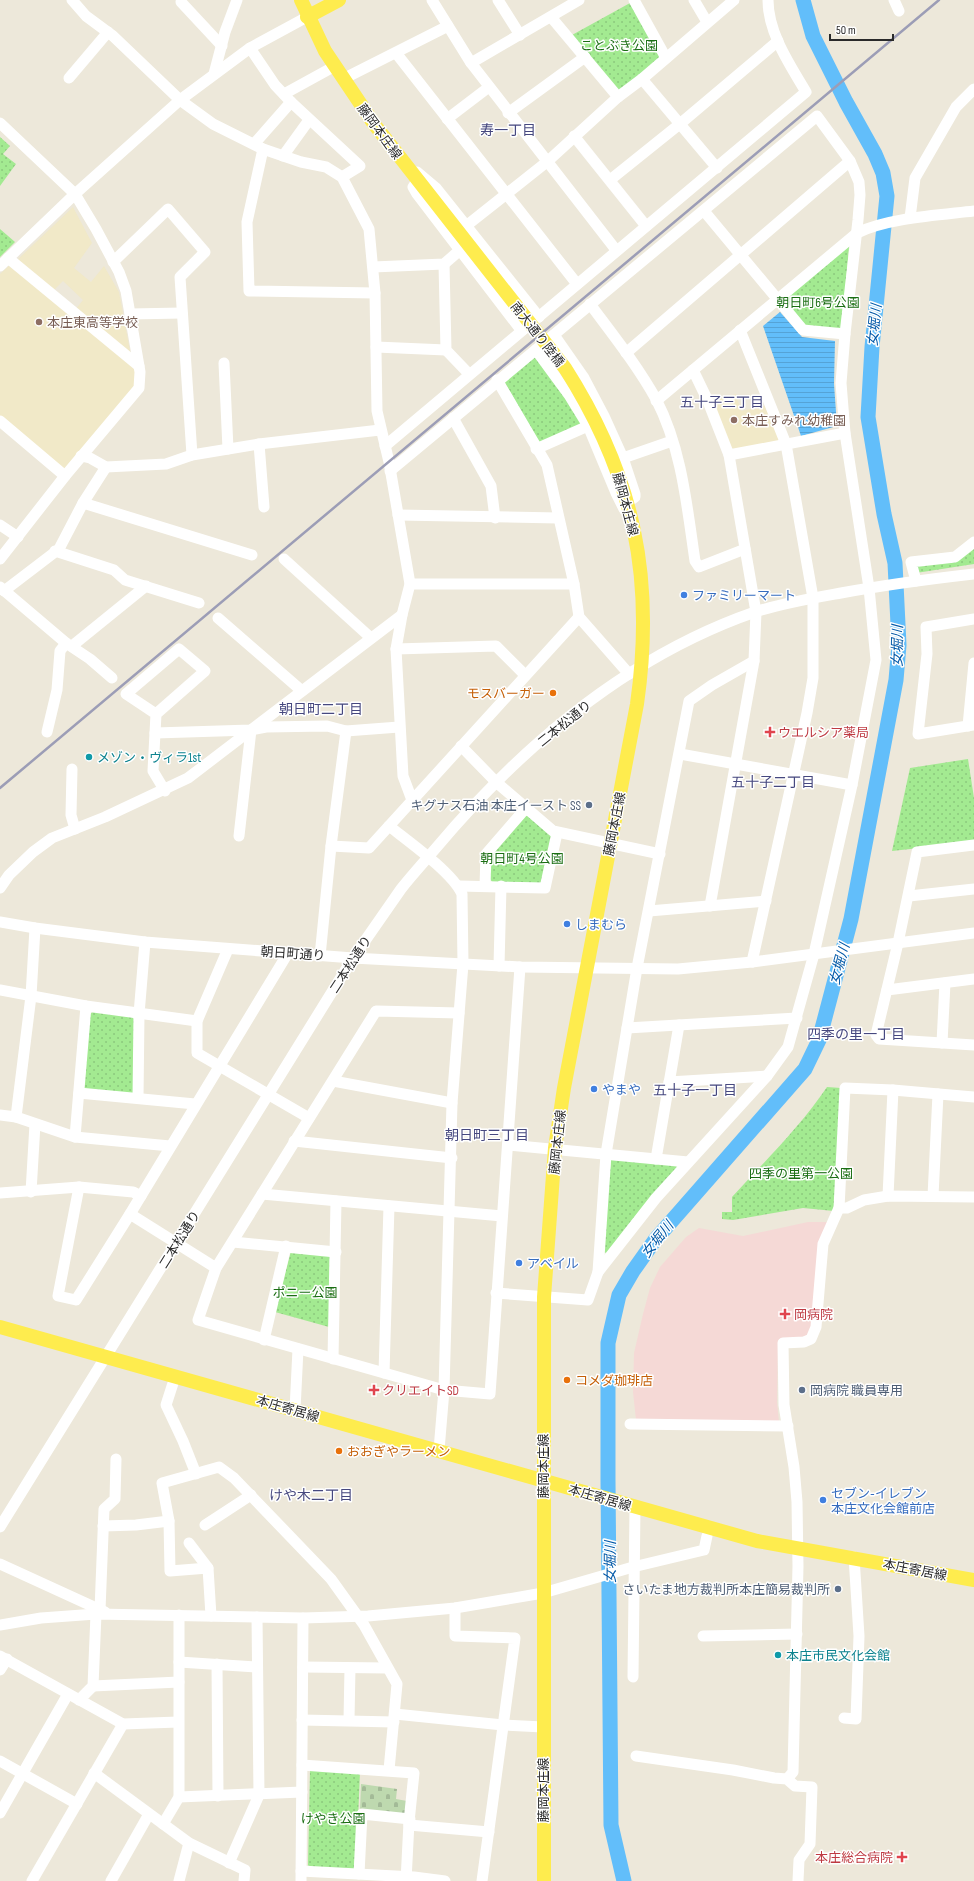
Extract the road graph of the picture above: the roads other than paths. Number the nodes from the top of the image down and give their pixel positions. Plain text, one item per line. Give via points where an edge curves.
1 (72, 0) edge
2 (236, 0) edge
3 (301, 0) edge
4 (339, 0) edge
5 (432, 0) edge
6 (498, 0) edge
7 (579, 0) edge
8 (634, 0) edge
9 (694, 0) edge
10 (734, 0) edge
11 (768, 0) edge
12 (894, 0) edge
13 (181, 2) dead end
14 (899, 10) dead end
15 (307, 17) junction
16 (551, 17) junction
17 (707, 22) junction
18 (448, 26) junction
19 (108, 32) junction
20 (520, 36) junction
21 (778, 41) junction
22 (222, 46) junction
23 (250, 48) junction
24 (396, 53) junction
25 (585, 57) junction
26 (666, 58) junction
27 (471, 63) junction
28 (335, 66) junction
29 (214, 74) junction
30 (69, 78) dead end
31 (344, 79) junction
32 (642, 79) junction
33 (488, 87) junction
34 (974, 89) edge
35 (618, 97) junction
36 (287, 98) junction
37 (180, 100) junction
38 (508, 113) junction
39 (447, 119) junction
40 (309, 120) junction
41 (681, 123) junction
42 (0, 124) edge
43 (574, 136) junction
44 (259, 146) junction
45 (283, 156) junction
46 (548, 161) junction
47 (850, 161) junction
48 (717, 168) junction
49 (409, 169) junction
50 (342, 177) junction
51 (417, 180) junction
52 (610, 180) junction
53 (506, 193) junction
54 (75, 194) junction
55 (704, 211) junction
56 (974, 211) edge
57 (907, 219) junction
58 (466, 226) junction
59 (646, 226) junction
60 (856, 233) junction
61 (460, 250) junction
62 (616, 250) junction
63 (474, 252) joint
64 (740, 255) junction
65 (4, 262) edge
66 (113, 262) junction
67 (444, 264) junction
68 (373, 268) junction
69 (577, 284) junction
70 (375, 293) junction
71 (777, 299) junction
72 (590, 304) junction
73 (182, 313) junction
74 (130, 314) junction
75 (539, 316) junction
76 (522, 330) junction
77 (740, 330) junction
78 (845, 334) junction
79 (554, 336) junction
80 (376, 347) junction
81 (446, 350) junction
82 (536, 350) junction
83 (626, 353) junction
84 (224, 363) dead end
85 (139, 366) junction
86 (693, 370) junction
87 (469, 374) junction
88 (497, 380) junction
89 (656, 401) junction
90 (453, 418) junction
91 (0, 421) edge
92 (592, 422) junction
93 (380, 430) junction
94 (845, 433) junction
95 (672, 441) junction
96 (259, 444) junction
97 (786, 444) junction
98 (385, 446) junction
99 (536, 449) junction
100 (228, 450) junction
101 (192, 455) junction
102 (729, 455) junction
103 (81, 456) junction
104 (623, 458) junction
105 (106, 467) junction
106 (390, 471) junction
107 (65, 476) junction
108 (83, 503) junction
109 (264, 507) dead end
110 (629, 508) junction
111 (398, 515) junction
112 (495, 518) junction
113 (558, 518) junction
114 (0, 525) edge
115 (18, 537) junction
116 (974, 542) edge
117 (745, 550) junction
118 (55, 551) junction
119 (252, 555) dead end
120 (0, 559) edge
121 (284, 559) dead end
122 (974, 574) edge
123 (914, 582) junction
124 (410, 584) junction
125 (574, 584) junction
126 (146, 586) junction
127 (869, 588) junction
128 (2, 589) edge
129 (813, 598) junction
130 (198, 603) dead end
131 (756, 612) junction
132 (402, 615) junction
133 (218, 618) dead end
134 (579, 618) junction
135 (974, 620) edge
136 (371, 638) junction
137 (69, 645) junction
138 (396, 649) junction
139 (754, 661) junction
140 (974, 663) edge
141 (643, 664) junction
142 (629, 674) junction
143 (525, 675) junction
144 (112, 678) dead end
145 (302, 691) junction
146 (156, 714) junction
147 (971, 726) edge
148 (399, 727) junction
149 (250, 730) junction
150 (346, 731) junction
151 (47, 732) dead end
152 (155, 733) junction
153 (461, 746) junction
154 (680, 754) junction
155 (735, 764) junction
156 (72, 769) dead end
157 (794, 775) junction
158 (496, 782) junction
159 (852, 785) junction
160 (165, 790) junction
161 (412, 800) junction
162 (526, 808) junction
163 (389, 826) junction
164 (75, 829) junction
165 (557, 833) junction
166 (239, 836) dead end
167 (611, 842) junction
168 (974, 845) edge
169 (331, 846) junction
170 (660, 854) junction
171 (428, 858) junction
172 (459, 886) junction
173 (485, 886) junction
174 (501, 886) junction
175 (0, 888) edge
176 (974, 889) edge
177 (909, 896) junction
178 (766, 901) junction
179 (710, 906) junction
180 (649, 910) junction
181 (0, 922) edge
182 (35, 928) junction
183 (974, 933) edge
184 (145, 942) junction
185 (898, 943) junction
186 (228, 949) junction
187 (288, 953) junction
188 (816, 954) junction
189 (320, 956) junction
190 (353, 958) junction
191 (752, 962) junction
192 (463, 964) junction
193 (499, 966) junction
194 (520, 967) junction
195 (587, 967) junction
196 (637, 968) junction
197 (974, 979) edge
198 (945, 983) junction
199 (0, 990) edge
200 (887, 990) junction
201 (31, 996) junction
202 (86, 1006) junction
203 (140, 1014) junction
204 (459, 1014) junction
205 (797, 1018) junction
206 (196, 1021) junction
207 (679, 1025) junction
208 (627, 1028) junction
209 (942, 1043) junction
210 (974, 1045) edge
211 (218, 1066) junction
212 (767, 1076) junction
213 (333, 1081) junction
214 (669, 1082) junction
215 (894, 1090) junction
216 (79, 1093) junction
217 (267, 1094) junction
218 (938, 1094) junction
219 (974, 1097) edge
220 (138, 1098) junction
221 (452, 1103) junction
222 (196, 1104) junction
223 (0, 1115) edge
224 (16, 1117) junction
225 (309, 1118) junction
226 (35, 1124) junction
227 (75, 1137) junction
228 (294, 1141) junction
229 (508, 1145) junction
230 (170, 1146) junction
231 (555, 1148) junction
232 (606, 1154) junction
233 (452, 1158) junction
234 (656, 1159) junction
235 (688, 1162) junction
236 (79, 1187) junction
237 (31, 1192) junction
238 (0, 1193) edge
239 (262, 1194) junction
240 (141, 1196) junction
241 (888, 1196) junction
242 (933, 1196) junction
243 (974, 1197) edge
244 (336, 1201) junction
245 (389, 1206) junction
246 (838, 1210) junction
247 (449, 1212) junction
248 (130, 1214) junction
249 (502, 1216) junction
250 (177, 1242) junction
251 (233, 1242) junction
252 (286, 1246) junction
253 (336, 1252) junction
254 (216, 1268) junction
255 (598, 1272) junction
256 (496, 1293) junction
257 (544, 1297) junction
258 (0, 1327) edge
259 (264, 1340) junction
260 (298, 1349) junction
261 (105, 1357) junction
262 (333, 1359) junction
263 (384, 1373) junction
264 (175, 1377) junction
265 (444, 1390) junction
266 (295, 1410) junction
267 (630, 1424) dead end
268 (788, 1426) junction
269 (439, 1450) junction
270 (116, 1459) dead end
271 (196, 1474) junction
272 (542, 1480) junction
273 (251, 1494) junction
274 (634, 1507) junction
275 (169, 1521) junction
276 (205, 1524) dead end
277 (103, 1526) junction
278 (0, 1527) edge
279 (707, 1536) dead end
280 (189, 1543) dead end
281 (797, 1549) junction
282 (854, 1557) junction
283 (0, 1564) edge
284 (208, 1568) junction
285 (631, 1568) junction
286 (974, 1580) edge
287 (543, 1593) junction
288 (455, 1608) junction
289 (98, 1612) junction
290 (179, 1615) junction
291 (211, 1616) junction
292 (358, 1616) junction
293 (257, 1617) junction
294 (304, 1618) junction
295 (0, 1625) edge
296 (793, 1634) junction
297 (702, 1636) dead end
298 (3, 1658) edge
299 (179, 1662) junction
300 (217, 1664) junction
301 (257, 1667) junction
302 (303, 1667) junction
303 (350, 1668) junction
304 (387, 1668) junction
305 (0, 1670) edge
306 (633, 1677) dead end
307 (179, 1682) junction
308 (93, 1686) junction
309 (68, 1694) junction
310 (79, 1700) junction
311 (394, 1718) junction
312 (844, 1718) dead end
313 (302, 1720) junction
314 (349, 1720) junction
315 (178, 1722) junction
316 (123, 1724) junction
317 (503, 1725) junction
318 (543, 1727) junction
319 (636, 1756) dead end
320 (0, 1761) edge
321 (302, 1765) junction
322 (389, 1770) junction
323 (94, 1773) junction
324 (22, 1774) junction
325 (787, 1779) junction
326 (302, 1792) junction
327 (259, 1794) junction
328 (218, 1796) junction
329 (179, 1797) junction
330 (77, 1804) junction
331 (0, 1813) edge
332 (149, 1814) junction
333 (409, 1822) junction
334 (163, 1824) junction
335 (489, 1832) junction
336 (189, 1843) junction
337 (229, 1862) junction
338 (301, 1876) edge
339 (353, 1876) edge
340 (406, 1879) edge
341 (32, 1881) edge
342 (111, 1881) edge
343 (179, 1881) edge
344 (244, 1881) edge
345 (446, 1881) edge
346 (482, 1881) edge
347 (544, 1881) edge
348 (798, 1881) edge

1 - 19 street via 86,16
2 - 22 street
3 - 15 main road, 藤岡本庄線
4 - 15 main road
5 - 18 street
6 - 20 street
7 - 16 street
8 - 26 street
9 - 17 street
10 - 17 street
11 - 21 street
12 - 14 street
13 - 22 street
15 - 23 street
15 - 28 main road, 藤岡本庄線
16 - 20 street
16 - 25 street
17 - 26 street
18 - 24 street
18 - 27 street
19 - 30 street
19 - 37 street
20 - 27 street
21 - 41 street
21 - 48 street via 806,92
22 - 29 street
23 - 29 street
23 - 36 street
24 - 31 street
24 - 39 street
25 - 35 street
25 - 38 street
26 - 32 street
27 - 33 street
28 - 31 main road, 藤岡本庄線
28 - 36 street
29 - 37 street
31 - 49 main road, 藤岡本庄線 via 374,124
32 - 35 street
32 - 41 street
33 - 38 street
33 - 39 street
34 - 57 street via 956,108 914,178
35 - 43 street
36 - 40 street
36 - 44 street
37 - 44 street via 213,124
37 - 54 street
38 - 46 street
39 - 53 street
40 - 45 street
40 - 50 street via 360,166
41 - 48 street
41 - 52 street
42 - 54 street
43 - 46 street
43 - 52 street
44 - 45 street
44 - 70 street via 247,222 249,291
45 - 50 street via 326,167
46 - 53 street
46 - 62 street
47 - 55 street via 817,116
47 - 60 street via 859,182
47 - 64 street
48 - 59 street
49 - 51 main road, 藤岡本庄線
49 - 58 street via 416,171 436,188
50 - 68 street via 369,230
51 - 61 street via 413,187 414,191
51 - 63 main road, 藤岡本庄線
52 - 59 street
53 - 58 street
53 - 69 street
54 - 65 street
54 - 66 street
55 - 64 street
55 - 72 street
56 - 57 street
57 - 60 street
58 - 75 street
59 - 62 street
60 - 71 street
60 - 78 street
61 - 67 street
61 - 76 street
62 - 69 street
63 - 92 main road, 南大通り陸橋 via 565,368
64 - 71 street
64 - 83 street
65 - 85 street
66 - 73 street via 168,209 205,252 180,277
66 - 74 street via 123,284
67 - 68 street
67 - 81 street
68 - 70 street
69 - 75 street
70 - 80 street
71 - 77 street
71 - 78 street via 803,330
72 - 79 street
72 - 83 street
73 - 74 street
73 - 101 street
74 - 85 street
75 - 76 street
76 - 87 street
77 - 86 street
77 - 97 street
78 - 94 street via 842,383
79 - 82 street
79 - 104 street via 591,391
80 - 81 street
80 - 93 street via 376,411
81 - 87 street
82 - 88 street
82 - 92 street via 568,395
83 - 89 street
84 - 100 street
85 - 103 street via 139,388
86 - 89 street
86 - 102 street
87 - 98 street
88 - 90 street
88 - 99 street
89 - 95 street
90 - 106 street
90 - 112 street via 491,486
91 - 107 street
92 - 99 street
92 - 110 main road, 藤岡本庄線 via 615,463
93 - 96 street
93 - 98 street
94 - 97 street
94 - 127 street
95 - 104 street
95 - 117 street via 683,480 695,561 699,567
96 - 100 street
96 - 109 street
97 - 102 street
97 - 129 street
98 - 106 street
99 - 113 street via 547,465
100 - 101 street
101 - 105 street via 166,464
102 - 117 street
103 - 105 street
103 - 107 street
104 - 110 street via 635,494
105 - 108 street
106 - 111 street
107 - 115 street
108 - 118 street via 59,549
108 - 119 street
110 - 141 main road, 藤岡本庄線 via 636,534 641,574
111 - 112 street
111 - 124 street
112 - 113 street
113 - 125 street
114 - 115 street
115 - 120 street
116 - 123 street via 956,557 911,562
117 - 131 street
118 - 126 street via 114,570 125,580
118 - 128 street
121 - 136 street
122 - 123 street, 二本松通り
123 - 127 street, 二本松通り
124 - 125 street
124 - 132 street
125 - 134 street
126 - 130 street
126 - 137 street
127 - 129 street, 二本松通り
127 - 159 street via 876,660
128 - 137 street
129 - 131 street, 二本松通り
129 - 157 street via 813,678
131 - 139 street
131 - 141 street, 二本松通り via 698,635
132 - 136 street
132 - 138 street
133 - 145 street
134 - 142 street
134 - 143 street
135 - 147 street via 926,627 927,654 918,734
136 - 145 street
137 - 144 street
137 - 151 street via 60,651 57,690
138 - 143 street via 496,646
138 - 148 street
139 - 154 street via 689,701
139 - 155 street
140 - 147 street
141 - 142 street, 二本松通り
141 - 167 main road, 藤岡本庄線 via 638,704
142 - 158 street, 二本松通り via 568,717
143 - 153 street
145 - 149 street
146 - 146 street via 205,671 180,649 126,694
146 - 152 street
148 - 150 street
148 - 161 street via 403,776
149 - 150 street via 266,727 327,726
149 - 152 street
149 - 160 street via 188,778
149 - 166 street
150 - 169 street
152 - 160 street via 153,771
153 - 158 street
153 - 161 street
154 - 155 street
154 - 170 street
155 - 157 street
155 - 179 street
156 - 164 street via 72,815
157 - 159 street
157 - 178 street
158 - 162 street
158 - 171 street, 二本松通り
159 - 188 street
160 - 164 street
161 - 163 street
162 - 165 street
162 - 173 street via 486,854
163 - 169 street via 369,848
163 - 171 street
164 - 175 street via 52,838 32,852
165 - 167 street
165 - 174 street via 545,888
167 - 170 street
167 - 195 main road, 藤岡本庄線
168 - 177 street via 917,852
169 - 189 street
170 - 180 street
171 - 172 street
171 - 190 street, 二本松通り via 402,888
172 - 173 street
172 - 192 street via 462,900
173 - 174 street
174 - 193 street
176 - 177 street
177 - 185 street
178 - 179 street
178 - 191 street
179 - 180 street
180 - 196 street
181 - 182 street, 朝日町通り
182 - 184 street, 朝日町通り
182 - 201 street
183 - 185 street, 朝日町通り
184 - 186 street, 朝日町通り
184 - 203 street
185 - 188 street, 朝日町通り
185 - 200 street
186 - 187 street, 朝日町通り
186 - 206 street
187 - 189 street, 朝日町通り
187 - 211 street
188 - 191 street, 朝日町通り
188 - 205 street
189 - 190 street, 朝日町通り
190 - 192 street, 朝日町通り
190 - 217 street, 二本松通り
191 - 196 street, 朝日町通り via 678,969
192 - 193 street, 朝日町通り
192 - 204 street
193 - 194 street, 朝日町通り
194 - 195 street, 朝日町通り
194 - 229 street
195 - 196 street, 朝日町通り
195 - 231 main road, 藤岡本庄線
196 - 208 street
197 - 198 street
198 - 200 street
198 - 209 street
199 - 201 street
200 - 209 street via 876,1035 879,1039
201 - 202 street
201 - 224 street
202 - 203 street
202 - 216 street
203 - 206 street
203 - 220 street
204 - 213 street via 376,1011
204 - 221 street
205 - 207 street
205 - 212 street via 788,1048
206 - 211 street via 197,1053
207 - 208 street
207 - 214 street
208 - 232 street
209 - 210 street
211 - 217 street
211 - 222 street
212 - 214 street
212 - 235 street
213 - 221 street
213 - 225 street
214 - 234 street
215 - 218 street
215 - 241 street
215 - 246 street via 845,1088
216 - 220 street
216 - 227 street
217 - 225 street
217 - 250 street, 二本松通り
218 - 219 street
218 - 242 street
220 - 222 street
221 - 233 street
222 - 230 street
223 - 224 street
224 - 226 street
225 - 228 street
226 - 227 street
226 - 237 street
227 - 230 street
228 - 233 street
228 - 239 street
229 - 231 street
229 - 249 street
230 - 240 street
231 - 232 street
231 - 257 main road, 藤岡本庄線
232 - 234 street
232 - 255 street
233 - 247 street
234 - 235 street
235 - 255 street
236 - 237 street
236 - 240 street via 133,1192
236 - 248 street via 58,1296 76,1300
237 - 238 street
239 - 244 street
239 - 251 street
240 - 248 street
241 - 242 street
241 - 246 street via 864,1200
242 - 243 street
244 - 245 street
244 - 253 street
245 - 247 street
245 - 263 street
246 - 268 street via 823,1244 816,1327 811,1339 804,1342 783,1342 784,1405
247 - 249 street
247 - 265 street
248 - 250 street
249 - 256 street
250 - 254 street
250 - 261 street, 二本松通り
251 - 252 street
251 - 254 street
252 - 253 street
252 - 259 street
253 - 262 street
254 - 259 street via 198,1320
255 - 257 street via 588,1300
256 - 257 street
256 - 265 street via 490,1394
257 - 272 main road, 藤岡本庄線
258 - 261 main road, 本庄寄居線
259 - 260 street
260 - 262 street
260 - 266 street
261 - 264 main road, 本庄寄居線
261 - 278 street, 二本松通り
262 - 263 street
263 - 265 street
264 - 266 main road, 本庄寄居線
264 - 271 street via 166,1405
265 - 269 street
266 - 269 main road, 本庄寄居線
267 - 268 street
268 - 281 street via 797,1502
269 - 272 main road, 本庄寄居線
270 - 277 street via 115,1499 104,1509
271 - 273 street via 219,1467
271 - 275 street via 162,1483
272 - 274 main road, 本庄寄居線
272 - 287 main road, 藤岡本庄線
273 - 276 street
273 - 292 street via 331,1579
274 - 281 main road, 本庄寄居線 via 757,1541
274 - 285 street
275 - 277 street
275 - 284 street via 170,1571
277 - 289 street
279 - 285 street via 704,1550
280 - 284 street
281 - 282 main road, 本庄寄居線
281 - 296 street via 792,1566
282 - 286 main road, 本庄寄居線
282 - 312 street via 859,1636 856,1719
283 - 289 street
284 - 291 street
285 - 287 street
285 - 306 street
287 - 288 street
287 - 318 main road, 藤岡本庄線
288 - 292 street
288 - 317 street via 454,1636 515,1638
289 - 290 street
289 - 295 street
289 - 308 street
290 - 291 street
290 - 299 street
291 - 293 street
292 - 294 street
292 - 304 street
293 - 294 street
293 - 301 street
294 - 302 street
296 - 297 street
296 - 325 street
298 - 305 street
298 - 309 street
299 - 300 street
299 - 307 street
300 - 301 street
300 - 328 street
301 - 327 street
302 - 303 street
302 - 313 street
303 - 304 street
303 - 314 street
304 - 311 street via 396,1684
307 - 308 street
307 - 315 street
308 - 310 street
309 - 310 street
309 - 324 street
310 - 316 street
311 - 314 street
311 - 317 street
311 - 322 street
313 - 314 street
313 - 321 street
315 - 316 street
315 - 329 street
316 - 323 street
317 - 318 street
317 - 335 street
318 - 347 main road, 藤岡本庄線
319 - 325 street
320 - 324 street
321 - 322 street
321 - 326 street
322 - 333 street via 414,1772
323 - 330 street
323 - 332 street
324 - 330 street
324 - 331 street
325 - 348 street via 795,1786 812,1787 810,1844 799,1860
326 - 327 street
326 - 338 street
327 - 328 street
327 - 337 street
328 - 329 street
329 - 334 street
330 - 341 street
332 - 334 street
332 - 342 street
333 - 335 street
333 - 339 street via 362,1814
333 - 340 street
334 - 336 street
335 - 346 street
336 - 337 street
336 - 343 street
337 - 344 street via 245,1870
338 - 339 street
339 - 340 street
340 - 345 street

